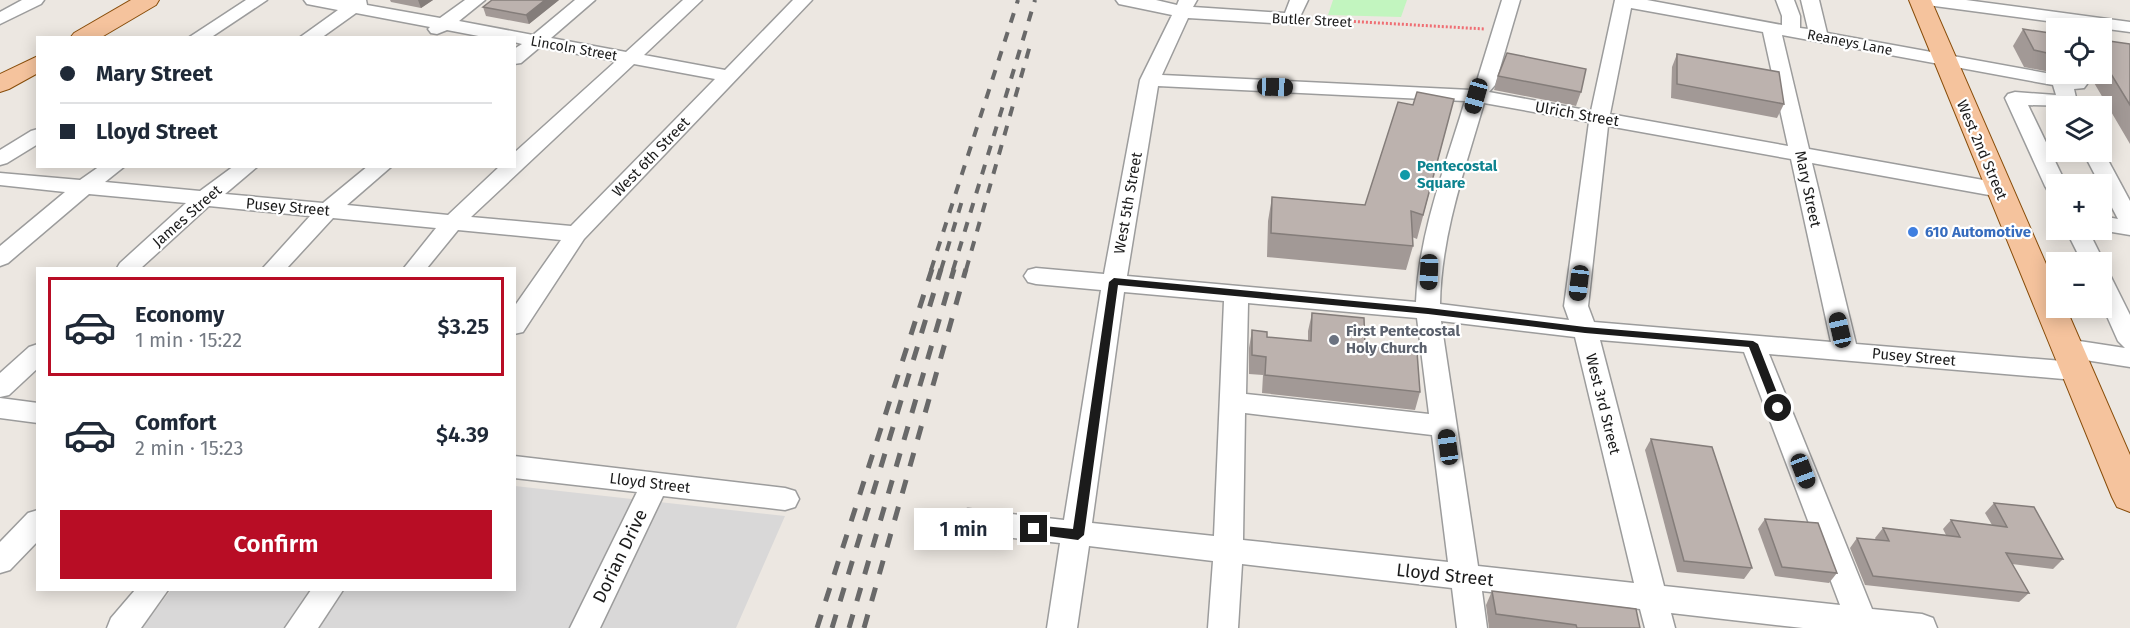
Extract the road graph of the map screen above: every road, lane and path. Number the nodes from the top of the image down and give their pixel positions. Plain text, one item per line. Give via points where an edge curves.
1 (35, 0) edge
2 (148, 0) edge
3 (258, 0) edge
4 (313, 0) edge
5 (476, 0) edge
6 (586, 0) edge
7 (693, 0) edge
8 (803, 0) edge
9 (1125, 0) edge
10 (1299, 0) edge
11 (1510, 0) edge
12 (1785, 0) edge
13 (1810, 0) edge
14 (1920, 0) edge
15 (1927, 0) edge
16 (1624, 1) edge
17 (358, 4) edge
18 (1184, 6) edge
19 (2039, 7) edge
20 (0, 19) edge
21 (1291, 19) junction
22 (444, 24) junction
23 (2130, 27) edge
24 (1782, 29) junction
25 (1500, 30) junction
26 (85, 36) edge
27 (200, 36) edge
28 (311, 36) edge
29 (428, 36) edge
30 (509, 36) edge
31 (1819, 36) junction
32 (516, 37) edge
33 (536, 41) junction
34 (1941, 52) junction
35 (516, 57) edge
36 (630, 58) junction
37 (36, 64) edge
38 (729, 76) junction
39 (1150, 80) junction
40 (0, 84) edge
41 (1476, 96) junction
42 (2068, 96) edge
43 (2046, 102) edge
44 (1599, 118) junction
45 (36, 136) edge
46 (1799, 155) junction
47 (0, 159) edge
48 (2098, 162) edge
49 (516, 164) edge
50 (113, 168) edge
51 (245, 168) edge
52 (380, 168) edge
53 (512, 168) edge
54 (2050, 174) edge
55 (0, 180) edge
56 (84, 188) junction
57 (2000, 190) junction
58 (204, 199) junction
59 (328, 210) junction
60 (2130, 221) edge
61 (453, 222) junction
62 (2112, 225) edge
63 (2130, 228) edge
64 (576, 234) junction
65 (0, 258) edge
66 (129, 267) edge
67 (275, 267) edge
68 (416, 267) edge
69 (1036, 276) dead end
70 (1114, 282) junction
71 (1236, 294) junction
72 (2112, 302) edge
73 (1428, 311) junction
74 (516, 323) edge
75 (1585, 330) junction
76 (2130, 341) edge
77 (1753, 344) junction
78 (1845, 351) junction
79 (36, 355) edge
80 (2130, 358) edge
81 (2070, 360) junction
82 (0, 388) edge
83 (1232, 402) junction
84 (0, 408) edge
85 (36, 413) edge
86 (1444, 426) junction
87 (516, 467) edge
88 (655, 483) junction
89 (2130, 497) edge
90 (784, 499) dead end
91 (968, 521) dead end
92 (36, 523) edge
93 (1078, 535) junction
94 (1228, 550) junction
95 (0, 561) edge
96 (1467, 578) junction
97 (152, 591) edge
98 (327, 591) edge
99 (1652, 596) junction
100 (1862, 624) edge
101 (122, 628) edge
102 (300, 628) edge
103 (585, 628) edge
104 (1062, 628) edge
105 (1223, 628) edge
106 (1472, 628) edge
107 (1660, 628) edge
108 (1922, 628) edge

1 - 20 street
2 - 26 main road
3 - 27 street
4 - 17 street, Lincoln Street
5 - 22 street
6 - 33 street
7 - 36 street
8 - 38 street, West 6th Street
9 - 18 street, Butler Street
10 - 21 street
11 - 25 street
12 - 24 street, Mary Street via 1791,16
13 - 31 street
14 - 34 main road, West 2nd Street
15 - 19 street
16 - 24 street, Reaneys Lane
16 - 44 street, West 3rd Street
17 - 22 street, Lincoln Street
17 - 28 street
18 - 21 street, Butler Street
18 - 39 street, West 5th Street
19 - 23 street
21 - 25 path, Butler Street
22 - 29 street
22 - 30 street, Lincoln Street
24 - 31 street, Reaneys Lane
24 - 46 street, Mary Street via 1772,32
25 - 41 street via 1485,85
31 - 34 street, Reaneys Lane
32 - 33 street, Lincoln Street
33 - 35 street
33 - 36 street, Lincoln Street
34 - 42 street, Reaneys Lane via 2069,83
34 - 57 main road, West 2nd Street
36 - 38 street, Lincoln Street
36 - 49 street
37 - 40 main road
38 - 64 street, West 6th Street
39 - 41 street, Ulrich Street
39 - 70 street, West 5th Street
41 - 44 street, Ulrich Street
41 - 73 street via 1435,239
43 - 54 street via 2015,98
44 - 46 street, Ulrich Street
44 - 75 street, West 3rd Street via 1576,306
45 - 47 street
46 - 57 street, Ulrich Street
46 - 78 street, Mary Street
48 - 60 street
50 - 56 street
51 - 58 street, James Street
52 - 59 street
53 - 61 street
55 - 56 street, Pusey Street
56 - 58 street, Pusey Street
56 - 65 street
57 - 81 main road, West 2nd Street
58 - 59 street, Pusey Street
58 - 66 street, James Street
59 - 61 street, Pusey Street
59 - 67 street
61 - 64 street, Pusey Street
61 - 68 street
62 - 63 street
64 - 74 street, West 6th Street
69 - 70 street, Pusey Street
70 - 71 street, Pusey Street
70 - 93 street, West 5th Street
71 - 73 street, Pusey Street
71 - 83 street
72 - 76 street
73 - 75 street, Pusey Street
73 - 86 street
75 - 77 street, Pusey Street
75 - 99 street, West 3rd Street
77 - 78 street, Pusey Street
77 - 100 street
78 - 81 street, Pusey Street
79 - 82 street
80 - 81 street, Pusey Street
81 - 89 main road, West 2nd Street
83 - 86 street
83 - 94 street
84 - 85 street
86 - 96 street
87 - 88 street, Lloyd Street
88 - 90 street, Lloyd Street
88 - 103 street, Dorian Drive
91 - 93 street, Lloyd Street
92 - 95 street
93 - 94 street, Lloyd Street
93 - 104 street, West 5th Street
94 - 96 street, Lloyd Street
94 - 105 street
96 - 99 street, Lloyd Street
96 - 106 street
97 - 101 street
98 - 102 street
99 - 100 street, Lloyd Street
99 - 107 street, West 3rd Street
100 - 108 street, Lloyd Street

